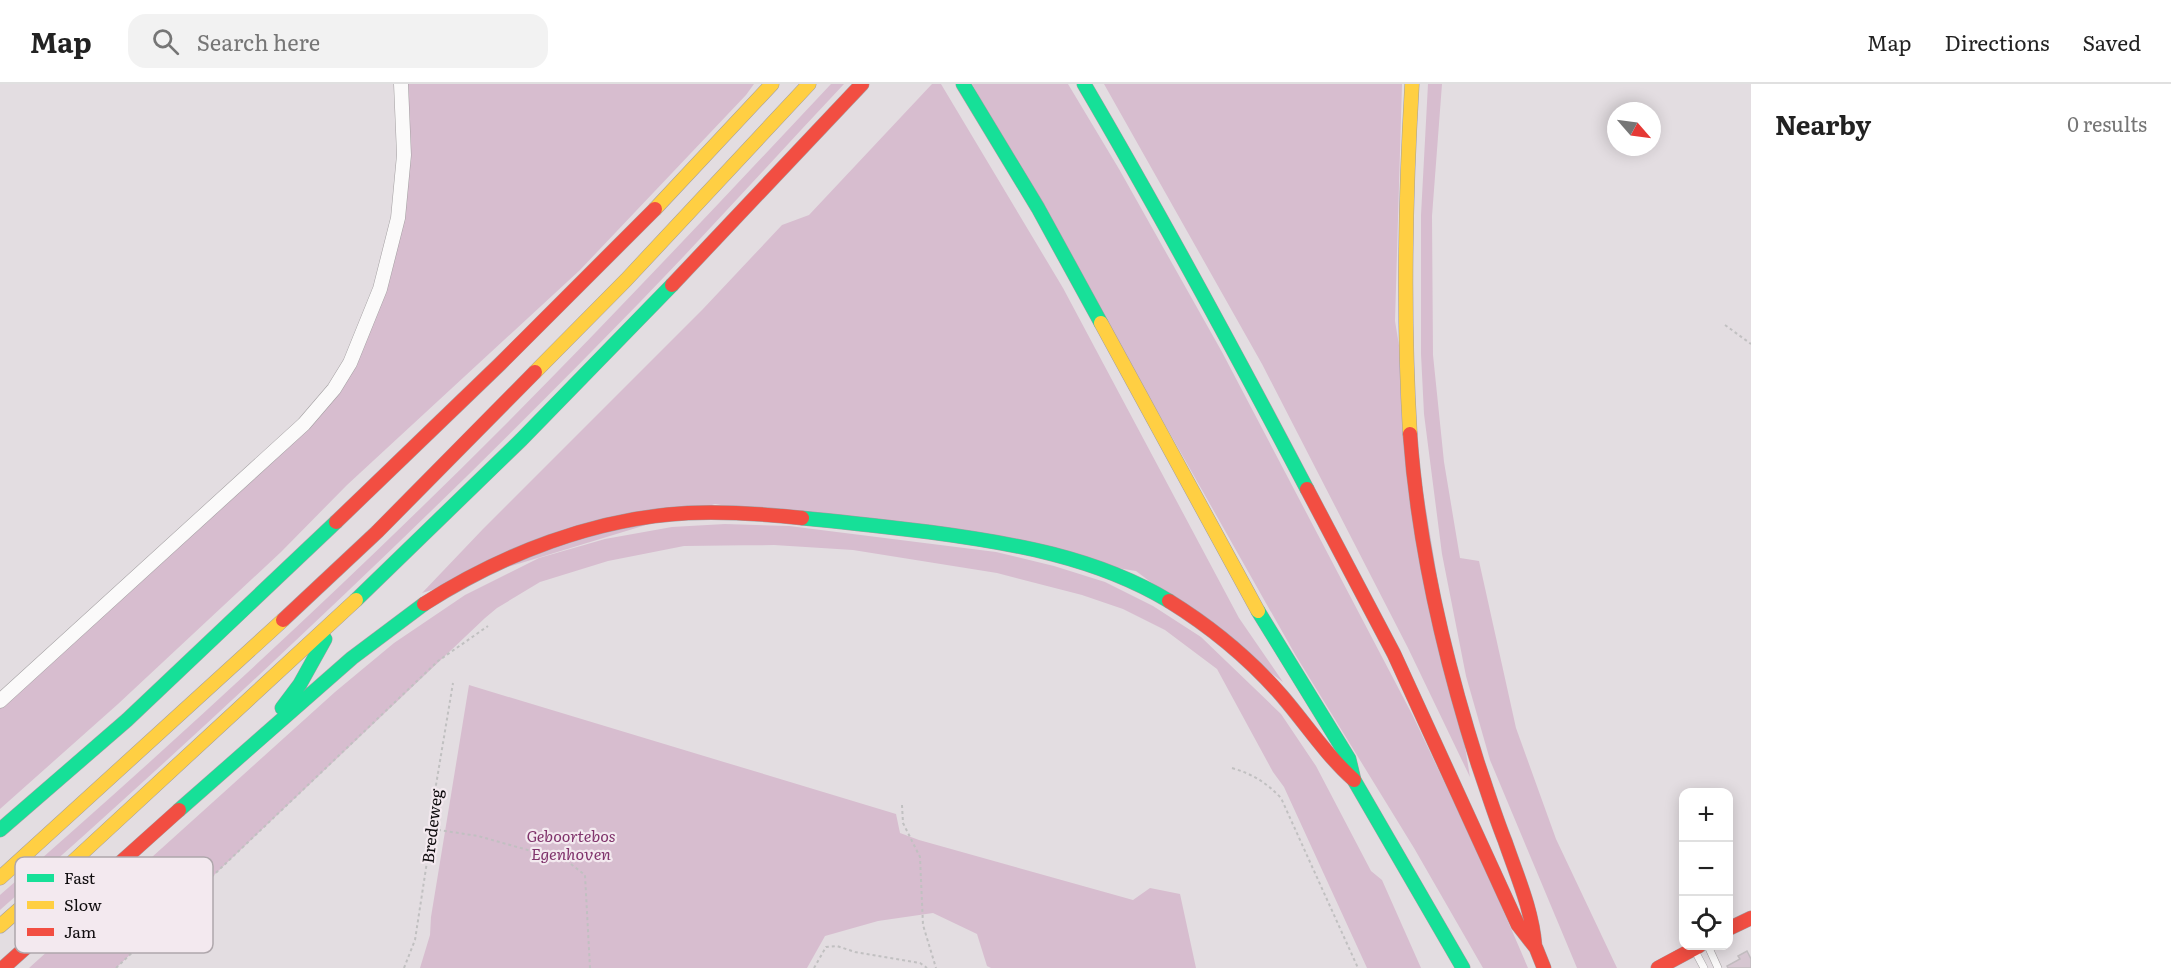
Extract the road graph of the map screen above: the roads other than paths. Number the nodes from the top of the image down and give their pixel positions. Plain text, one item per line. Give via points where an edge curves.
1 (401, 84) edge
2 (772, 84) edge
3 (809, 84) edge
4 (862, 84) edge
5 (963, 84) edge
6 (1084, 84) edge
7 (1412, 84) edge
8 (336, 619) junction
9 (0, 701) edge
10 (252, 745) junction
11 (1354, 780) junction
12 (0, 830) edge
13 (24, 857) edge
14 (78, 857) edge
15 (127, 857) edge
16 (15, 862) edge
17 (15, 865) edge
18 (0, 866) edge
19 (0, 878) edge
20 (15, 913) edge
21 (1751, 918) edge
22 (0, 926) edge
23 (1733, 927) edge
24 (1536, 948) junction
25 (1691, 950) edge
26 (1698, 950) edge
27 (1710, 950) edge
28 (20, 953) edge
29 (3, 968) edge
30 (1464, 968) edge
31 (1544, 968) edge
32 (1658, 968) edge
33 (1704, 968) edge
34 (1719, 968) edge

1 - 9 street via 404,155 398,218 381,289 350,363 334,389 304,424
2 - 12 main road via 498,368 138,709
3 - 13 main road via 626,280 377,532
4 - 8 main road via 529,432
5 - 11 main road via 1044,220 1245,589 1349,759
6 - 24 main road via 1240,363 1394,654 1518,925
7 - 24 main road via 1403,302 1418,506 1445,651 1490,798 1532,916
8 - 10 main road via 300,684
8 - 14 main road
10 - 11 main road via 282,724 366,647 429,601 485,568 614,524 687,513 744,513 982,539 1069,557 1114,573 1191,615 1230,645 1290,706 1337,766
10 - 15 main road
11 - 30 main road
16 - 18 main road
17 - 19 main road
20 - 22 main road
21 - 23 main road
24 - 31 main road
25 - 32 main road
26 - 33 lane
27 - 34 lane
28 - 29 main road

